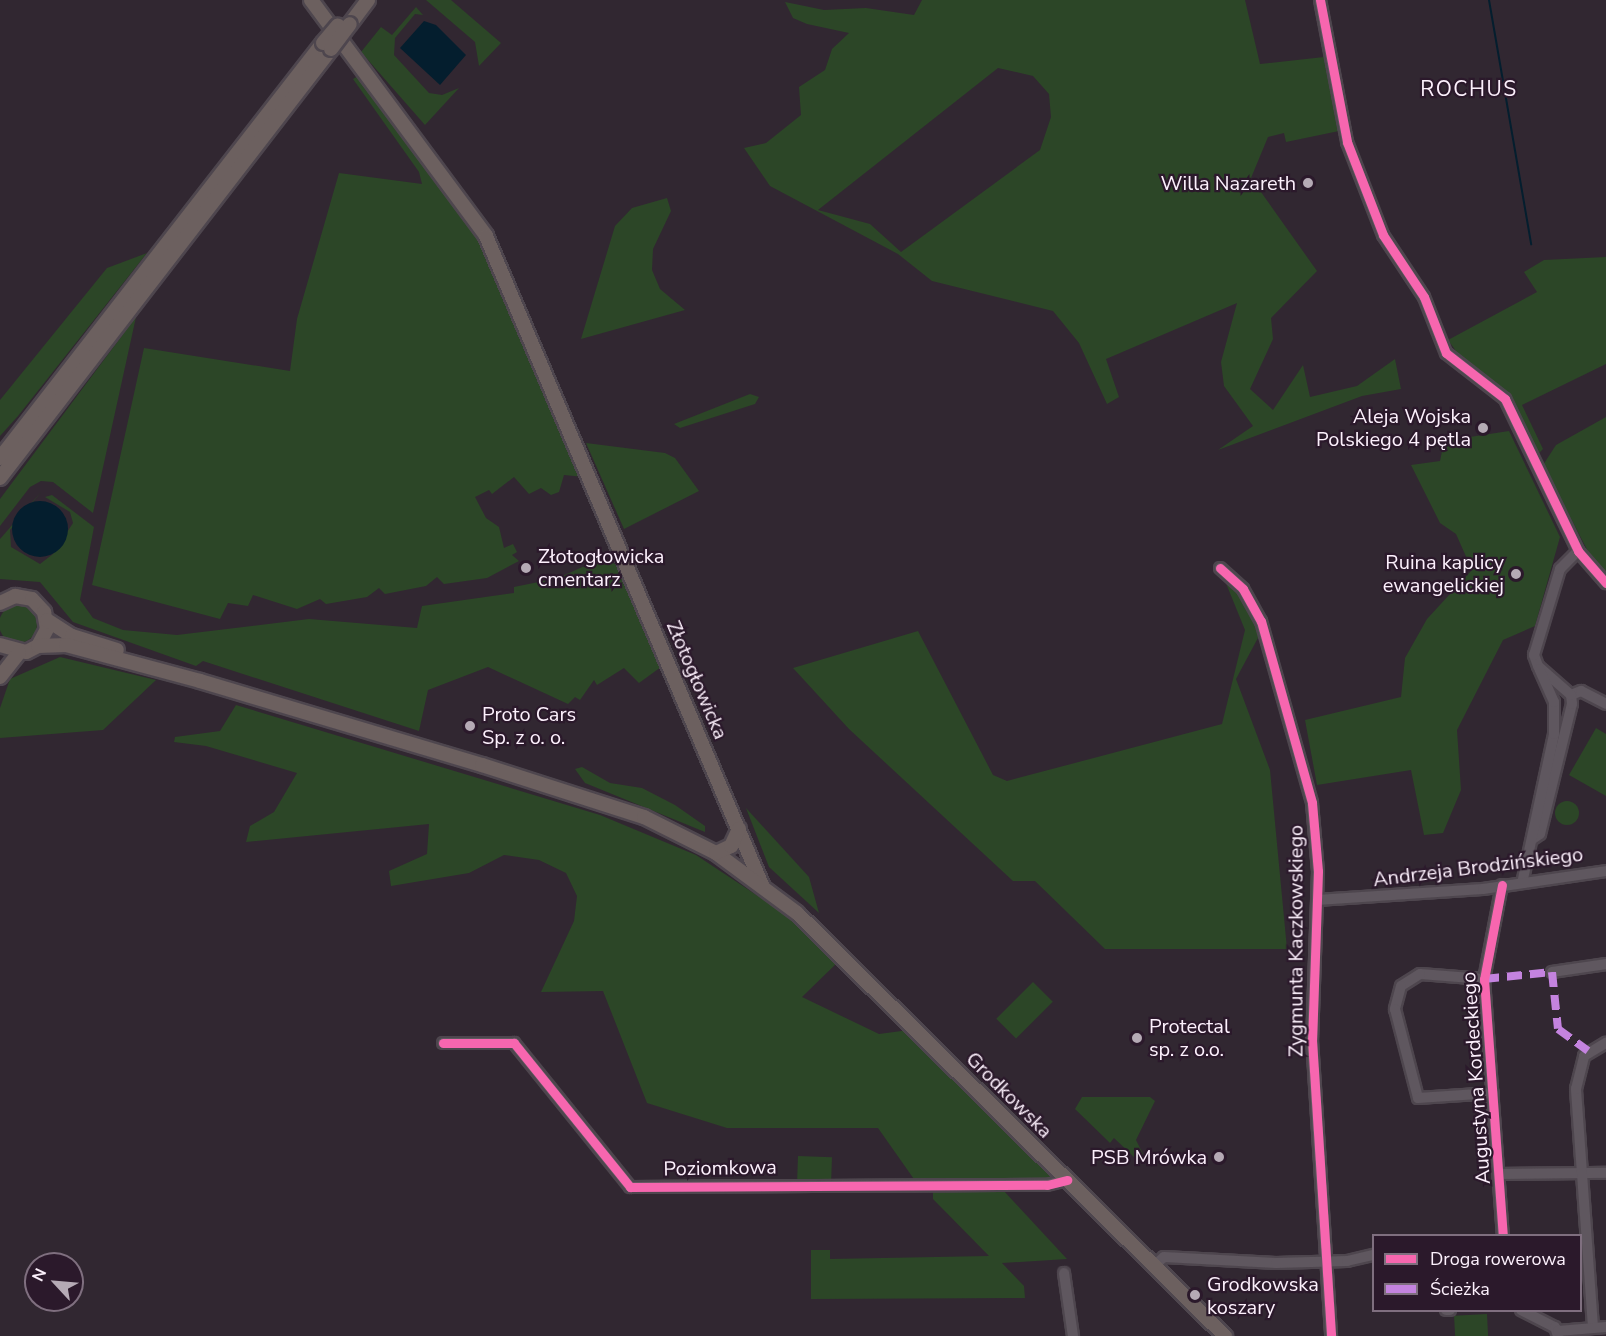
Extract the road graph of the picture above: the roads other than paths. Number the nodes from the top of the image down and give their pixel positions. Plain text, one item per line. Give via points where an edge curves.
1 (311, 0) edge
2 (357, 0) edge
3 (368, 0) edge
4 (1320, 0) edge
5 (347, 21) junction
6 (327, 46) junction
7 (6, 448) edge
8 (0, 458) edge
9 (0, 478) edge
10 (1578, 551) junction
11 (1220, 568) dead end
12 (1606, 583) edge
13 (0, 603) edge
14 (47, 620) junction
15 (38, 646) junction
16 (0, 648) edge
17 (19, 653) junction
18 (1538, 666) junction
19 (0, 677) edge
20 (200, 681) junction
21 (1571, 695) junction
22 (1606, 704) edge
23 (739, 829) junction
24 (1534, 838) junction
25 (748, 845) junction
26 (716, 853) junction
27 (733, 864) junction
28 (1606, 871) edge
29 (1523, 879) junction
30 (762, 885) junction
31 (1502, 885) junction
32 (1317, 900) junction
33 (1606, 964) edge
34 (1552, 972) dead end
35 (1484, 980) junction
36 (443, 1043) dead end
37 (1606, 1043) edge
38 (1493, 1093) junction
39 (1606, 1173) edge
40 (1502, 1174) junction
41 (1583, 1175) junction
42 (1067, 1180) junction
43 (1503, 1234) edge
44 (1372, 1255) edge
45 (1328, 1262) junction
46 (1154, 1266) junction
47 (1064, 1273) dead end
48 (1523, 1312) edge
49 (1593, 1326) junction
50 (1606, 1327) edge
51 (1558, 1334) edge
52 (1073, 1336) edge
53 (1225, 1336) edge
54 (1331, 1336) edge

1 - 23 main road, Złotogłowicka via 480,224
2 - 5 main road
3 - 5 main road
4 - 10 street via 1347,142 1386,242 1428,305 1443,348 1472,376 1505,399
5 - 6 main road, bridge
6 - 7 main road
6 - 9 main road
7 - 8 main road
10 - 12 street
10 - 18 street via 1566,558 1557,575 1534,655
11 - 32 street, Zygmunta Kaczkowskiego via 1244,589 1261,621 1296,733 1316,833
13 - 14 main road via 15,596 32,599
14 - 15 main road
14 - 20 main road via 72,636
15 - 17 main road
15 - 20 main road via 66,645
16 - 17 main road
17 - 19 main road
18 - 21 street
18 - 24 street via 1555,711
20 - 26 main road, Grodkowska via 628,811
21 - 22 street via 1581,692
21 - 24 street via 1548,807
23 - 25 main road, Złotogłowicka
23 - 26 main road via 731,846
23 - 27 main road
24 - 29 street
25 - 27 main road
25 - 30 main road, Złotogłowicka
26 - 27 main road, Grodkowska
27 - 30 main road, Grodkowska
28 - 29 street, Andrzeja Brodzińskiego
29 - 31 street, Andrzeja Brodzińskiego
30 - 42 main road, Grodkowska
31 - 32 street, Andrzeja Brodzińskiego
31 - 35 street, Augustyna Kordeckiego
32 - 45 street, Zygmunta Kaczkowskiego via 1312,1040
33 - 34 street
35 - 38 street, Augustyna Kordeckiego
35 - 38 street, Augustyna Kordeckiego via 1420,974 1401,986 1395,1009 1418,1098
36 - 42 street, Poziomkowa via 514,1043 630,1187 1047,1185
37 - 41 street via 1588,1052 1577,1073
38 - 40 street, Augustyna Kordeckiego
39 - 41 street
40 - 41 street
40 - 43 street, Augustyna Kordeckiego
41 - 49 street
42 - 46 main road, Grodkowska
44 - 45 street
45 - 46 street via 1164,1257
45 - 54 street, Zygmunta Kaczkowskiego
46 - 53 main road, Grodkowska
47 - 52 street
48 - 51 street
49 - 50 street
49 - 51 street

